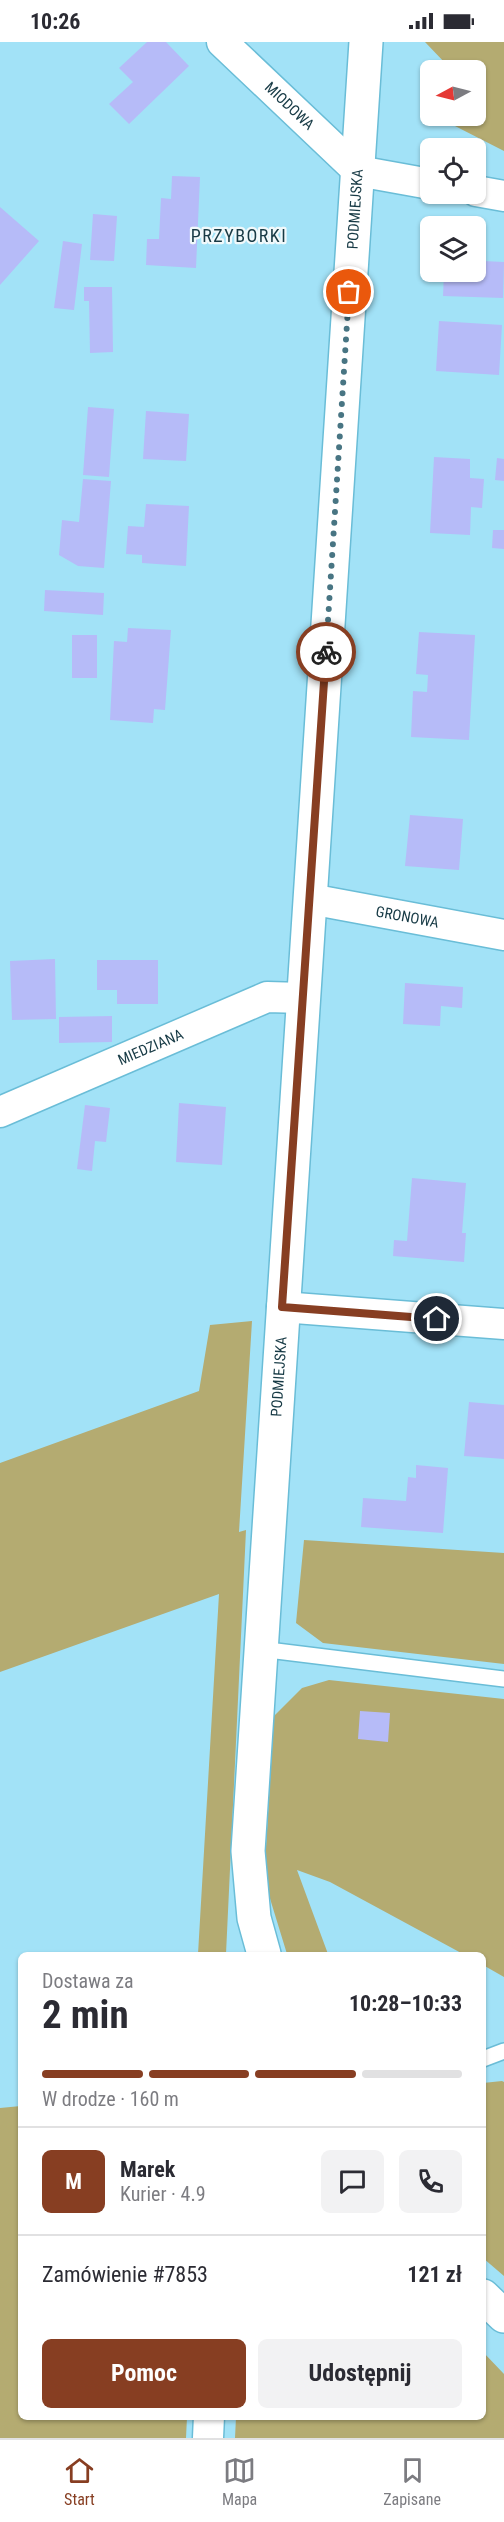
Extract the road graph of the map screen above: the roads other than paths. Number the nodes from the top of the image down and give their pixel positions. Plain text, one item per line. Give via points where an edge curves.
1 (222, 42) edge
2 (366, 42) edge
3 (358, 171) junction
4 (420, 182) edge
5 (486, 193) edge
6 (504, 196) edge
7 (310, 899) junction
8 (504, 935) edge
9 (303, 998) junction
10 (0, 1112) edge
11 (282, 1307) junction
12 (504, 1324) edge
13 (260, 1649) junction
14 (504, 1679) edge
15 (263, 1952) edge
16 (504, 2051) edge
17 (486, 2058) edge
18 (486, 2299) edge
19 (504, 2316) edge
20 (209, 2420) edge
21 (208, 2438) edge

1 - 3 street, MIODOWA
2 - 3 street, PODMIEJSKA
3 - 4 street
3 - 7 street, PODMIEJSKA
5 - 6 street
7 - 8 street, GRONOWA
7 - 9 street, PODMIEJSKA
9 - 10 street, MIEDZIANA via 267,997
9 - 11 street, PODMIEJSKA
11 - 12 street
11 - 13 street, PODMIEJSKA
13 - 14 lane
13 - 15 street, PODMIEJSKA via 248,1851 254,1918
16 - 17 lane
18 - 19 street
20 - 21 street

